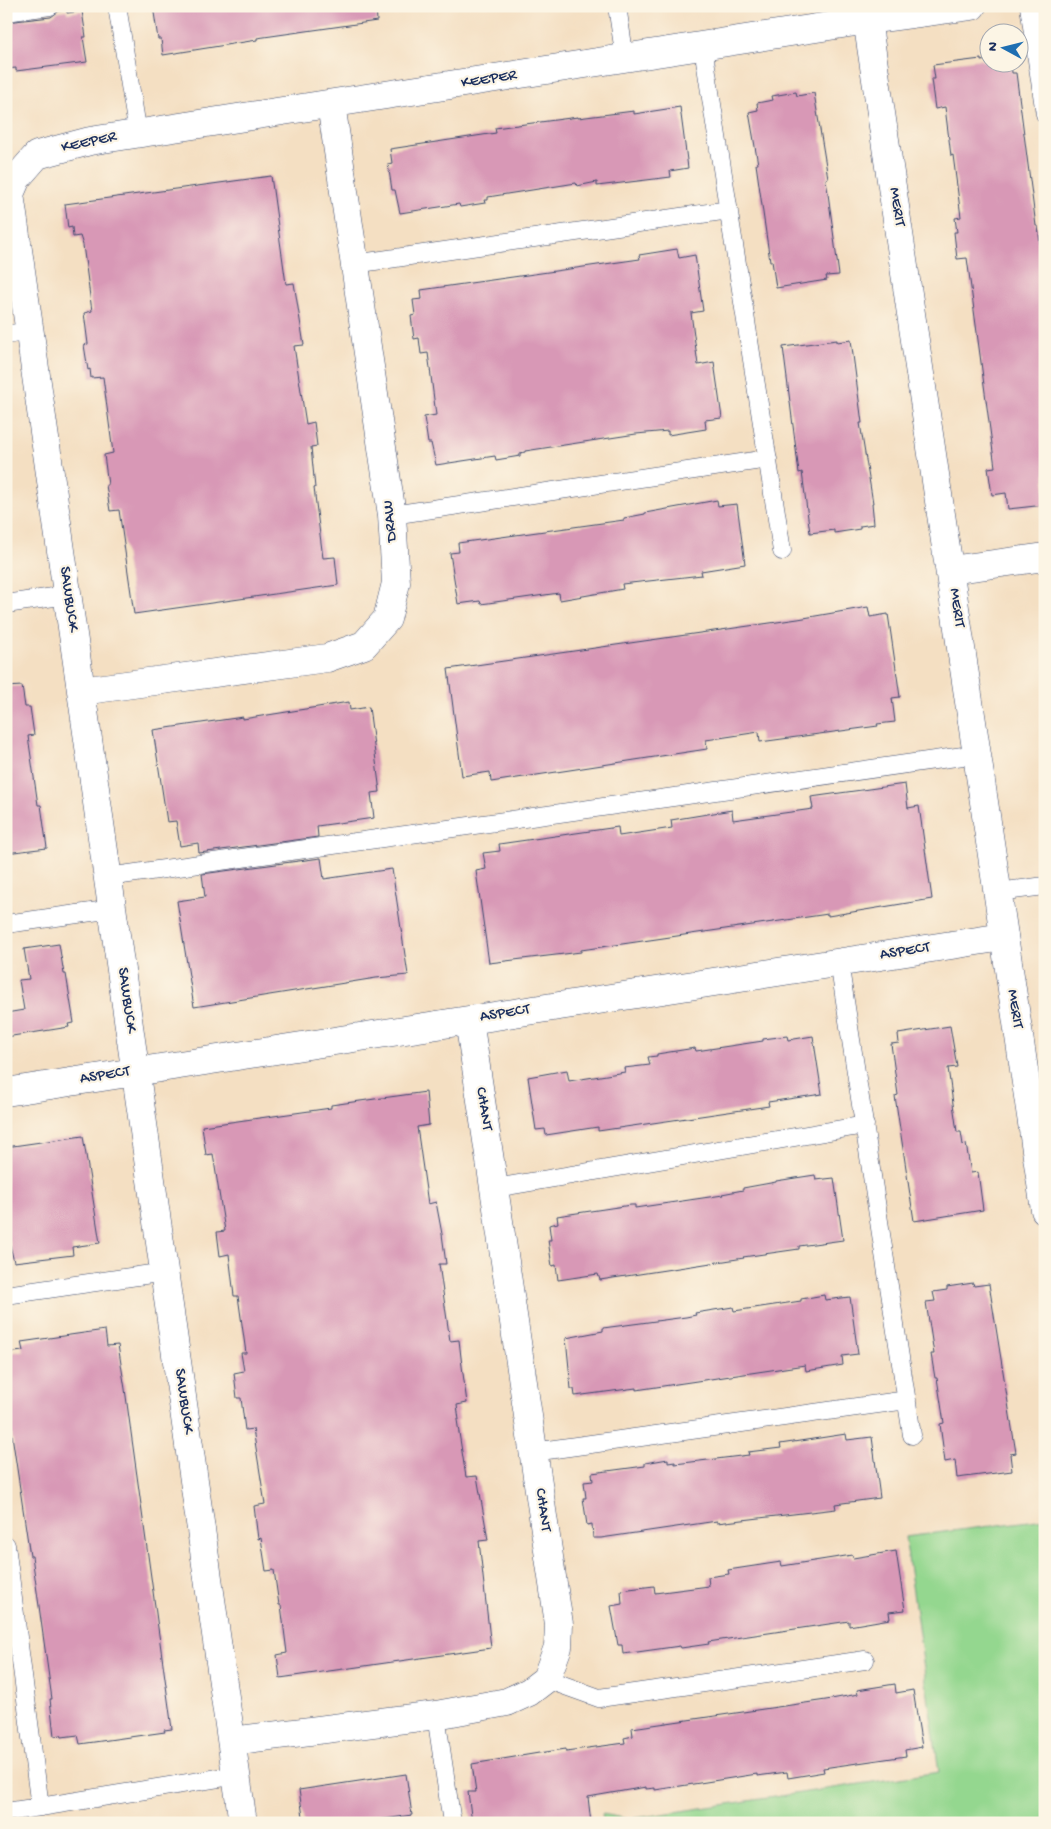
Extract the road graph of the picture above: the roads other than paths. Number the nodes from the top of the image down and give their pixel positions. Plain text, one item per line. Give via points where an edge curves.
1 (50, 6) edge
2 (117, 6) edge
3 (617, 6) edge
4 (972, 6) edge
5 (1030, 6) edge
6 (6, 12) edge
7 (867, 13) edge
8 (703, 47) junction
9 (625, 59) junction
10 (331, 104) junction
11 (1045, 114) edge
12 (138, 134) junction
13 (11, 175) edge
14 (729, 210) junction
15 (354, 264) junction
16 (18, 333) edge
17 (768, 459) junction
18 (392, 515) junction
19 (782, 551) dead end
20 (1045, 557) edge
21 (950, 570) junction
22 (67, 595) junction
23 (6, 604) edge
24 (81, 691) junction
25 (977, 754) junction
26 (108, 876) junction
27 (1045, 886) edge
28 (998, 892) junction
29 (113, 909) junction
30 (6, 924) edge
31 (1003, 937) junction
32 (839, 962) junction
33 (469, 1020) junction
34 (136, 1072) junction
35 (6, 1092) edge
36 (865, 1125) junction
37 (495, 1188) junction
38 (1045, 1210) edge
39 (165, 1272) junction
40 (6, 1295) edge
41 (907, 1400) junction
42 (912, 1436) dead end
43 (533, 1452) junction
44 (6, 1545) edge
45 (865, 1660) dead end
46 (546, 1679) junction
47 (436, 1715) junction
48 (232, 1741) junction
49 (236, 1775) junction
50 (40, 1807) junction
51 (6, 1812) edge
52 (243, 1823) edge
53 (452, 1823) edge

1 - 6 lane
2 - 12 lane
3 - 9 lane
4 - 7 street, KEEPER
5 - 11 lane
7 - 8 street, KEEPER
7 - 21 street, MERIT
8 - 9 street, KEEPER
8 - 14 lane
9 - 10 street, KEEPER
10 - 12 street, KEEPER
10 - 15 street, DRAW
12 - 13 street, KEEPER via 90,141 37,155
13 - 16 street, SAWBUCK
14 - 15 lane
14 - 17 lane
15 - 18 street, DRAW
16 - 22 street, SAWBUCK
17 - 18 lane
17 - 19 lane
18 - 24 street, DRAW via 396,583 387,619 364,645 327,658
20 - 21 street
21 - 25 street, MERIT
22 - 23 lane
22 - 24 street, SAWBUCK
24 - 26 street, SAWBUCK
25 - 26 lane
25 - 28 street, MERIT
26 - 29 street, SAWBUCK
27 - 28 lane
28 - 31 street, MERIT
29 - 30 lane
29 - 34 street, SAWBUCK
31 - 32 street, ASPECT
31 - 38 street, MERIT
32 - 33 street, ASPECT
32 - 36 lane
33 - 34 street, ASPECT
33 - 37 street, CHANT
34 - 35 street, ASPECT
34 - 39 street, SAWBUCK
36 - 37 lane
36 - 41 lane
37 - 43 street, CHANT
39 - 40 lane
39 - 48 street, SAWBUCK
41 - 42 lane
41 - 43 lane
43 - 46 street, CHANT via 559,1624 558,1648
44 - 50 lane
45 - 46 lane via 599,1698
46 - 47 street via 530,1692 507,1702
47 - 48 street
47 - 53 lane
48 - 49 street, SAWBUCK
49 - 50 lane
49 - 52 street, SAWBUCK
50 - 51 lane

